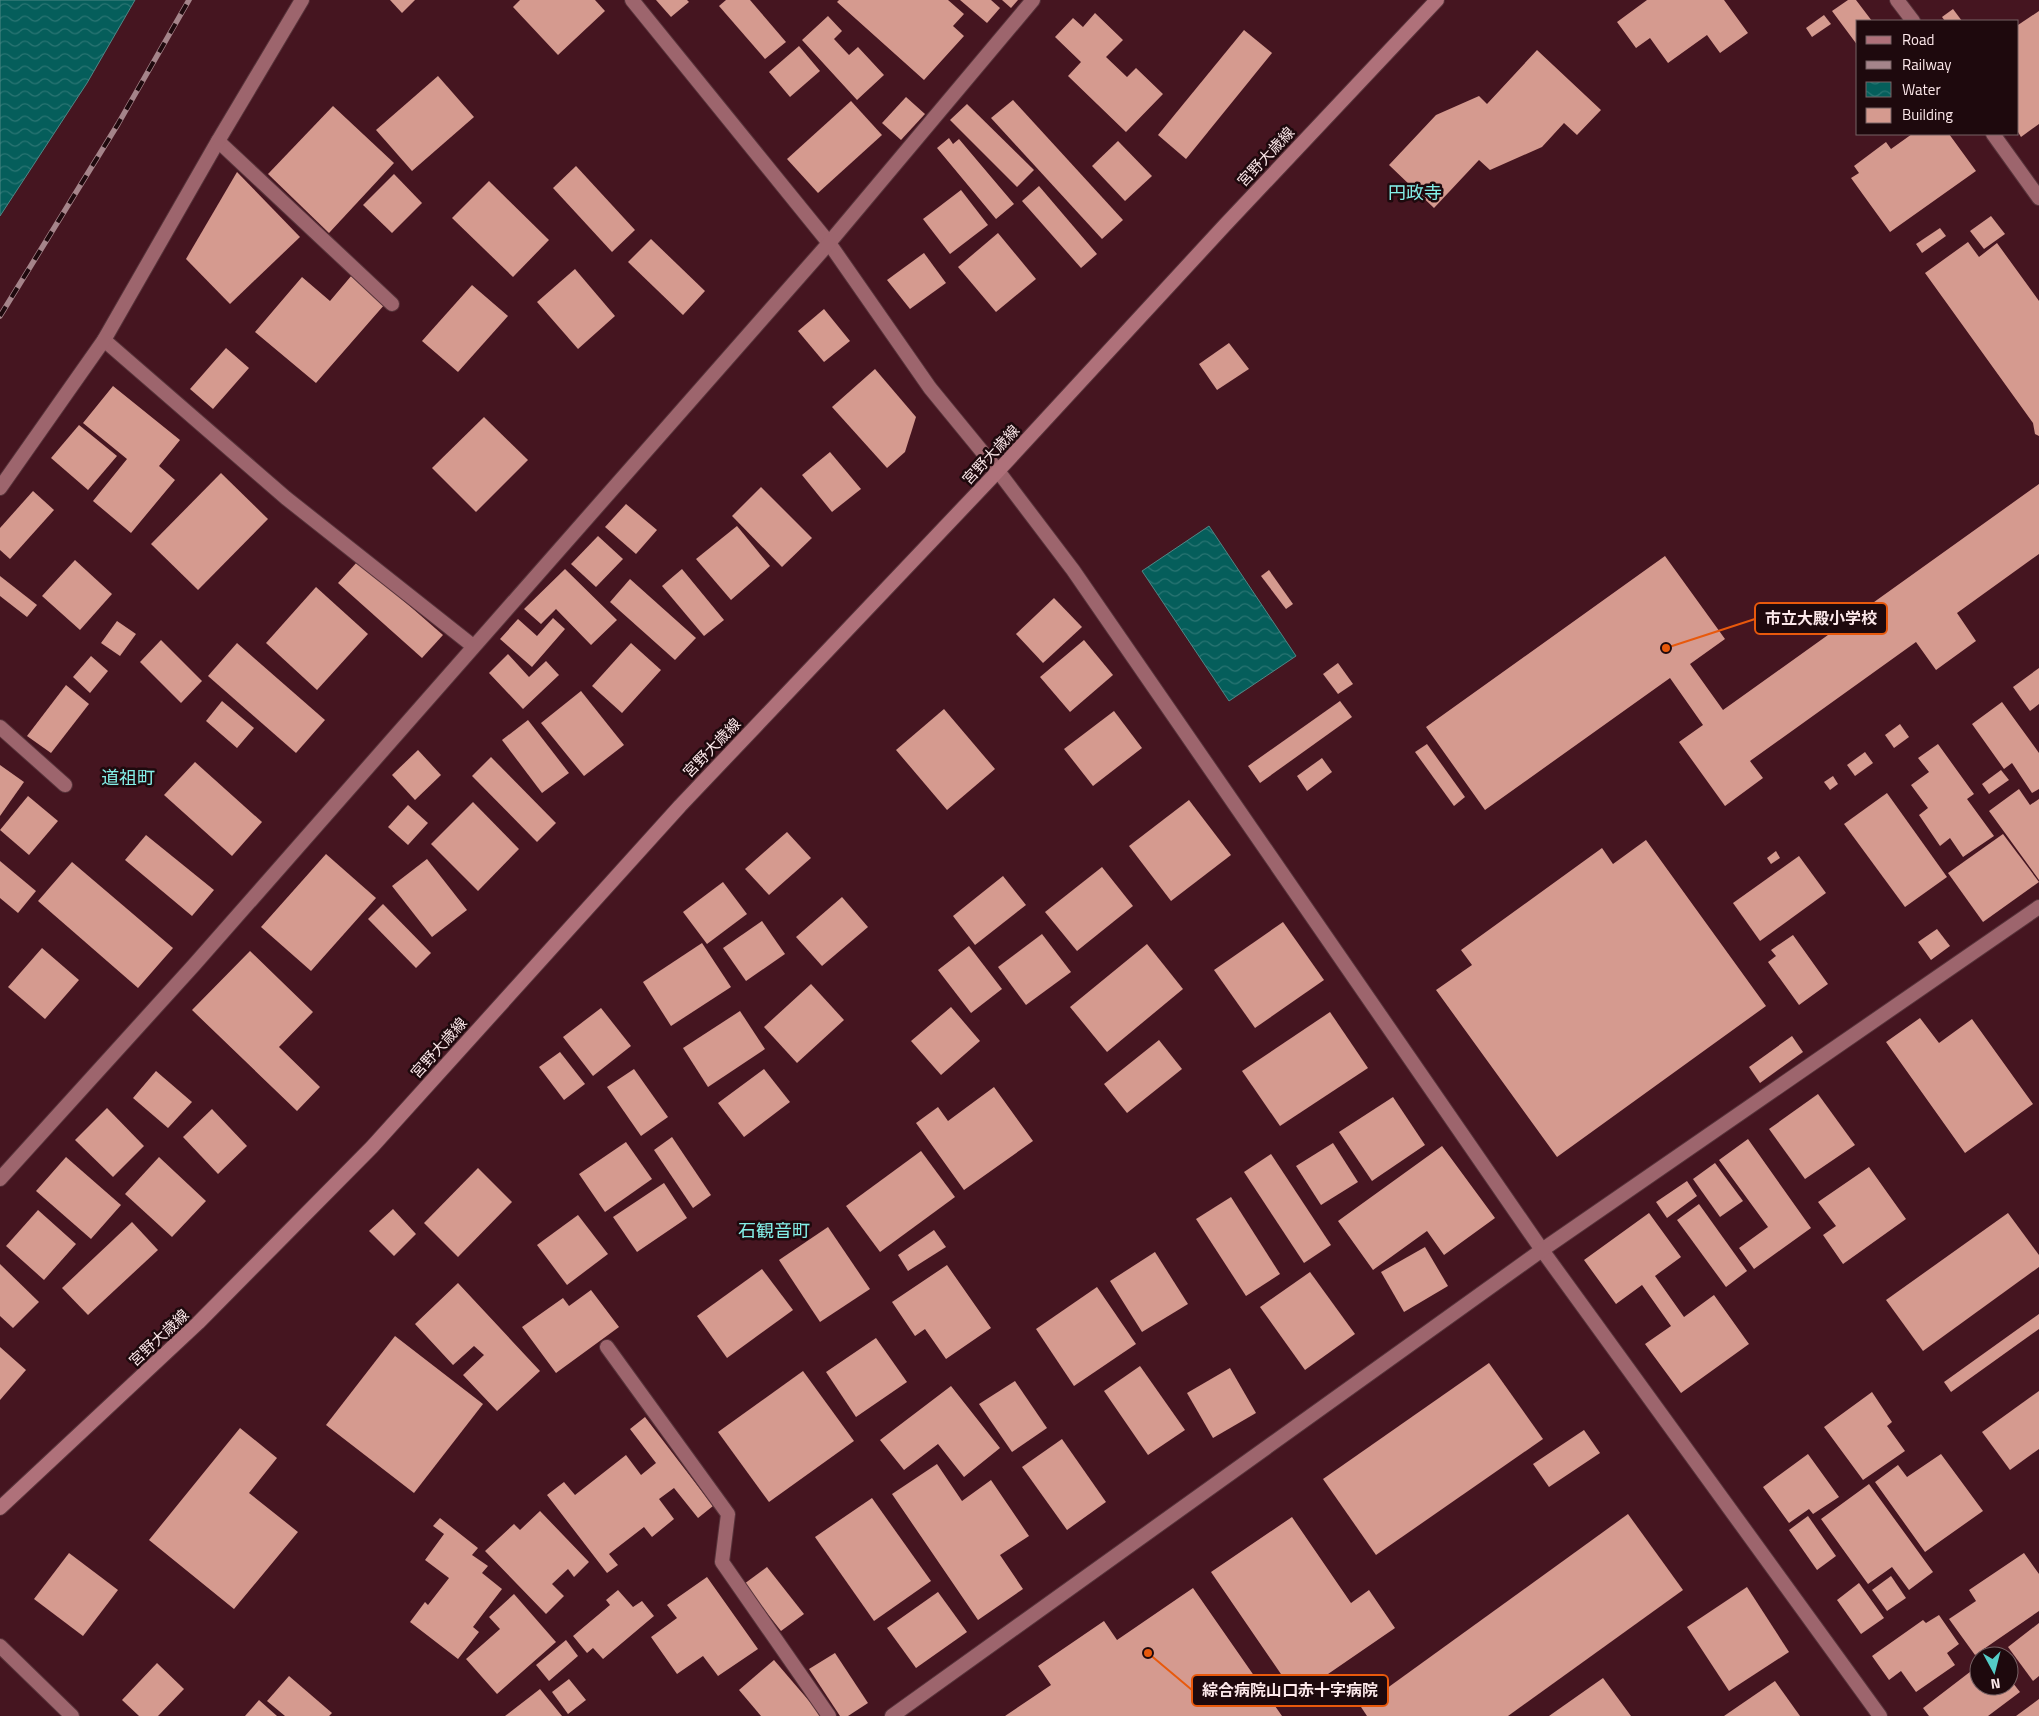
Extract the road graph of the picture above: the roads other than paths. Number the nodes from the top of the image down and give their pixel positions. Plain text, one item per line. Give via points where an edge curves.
1 (302, 0) edge
2 (632, 0) edge
3 (1033, 0) edge
4 (1437, 0) edge
5 (1897, 0) edge
6 (1911, 20) edge
7 (1994, 135) edge
8 (218, 140) junction
9 (2039, 198) edge
10 (829, 243) junction
11 (392, 304) dead end
12 (104, 340) junction
13 (998, 471) junction
14 (0, 488) edge
15 (473, 646) junction
16 (0, 726) edge
17 (65, 785) dead end
18 (2038, 910) edge
19 (0, 1179) edge
20 (1542, 1250) junction
21 (607, 1347) dead end
22 (0, 1508) edge
23 (0, 1646) edge
24 (72, 1716) edge
25 (828, 1716) edge
26 (892, 1716) edge
27 (1880, 1716) edge

1 - 8 street
2 - 10 street
3 - 10 street
4 - 13 main road, 宮野大歳線
5 - 6 street
7 - 9 street
8 - 11 street
8 - 12 street
10 - 13 street via 930,388
10 - 15 street
12 - 14 street
12 - 15 street via 286,498
13 - 20 street via 1073,570
13 - 22 main road, 宮野大歳線 via 680,806 372,1146 198,1324
15 - 19 street
16 - 17 street
18 - 20 street
20 - 26 street
20 - 27 street
21 - 25 street via 728,1514 722,1562
23 - 24 street

